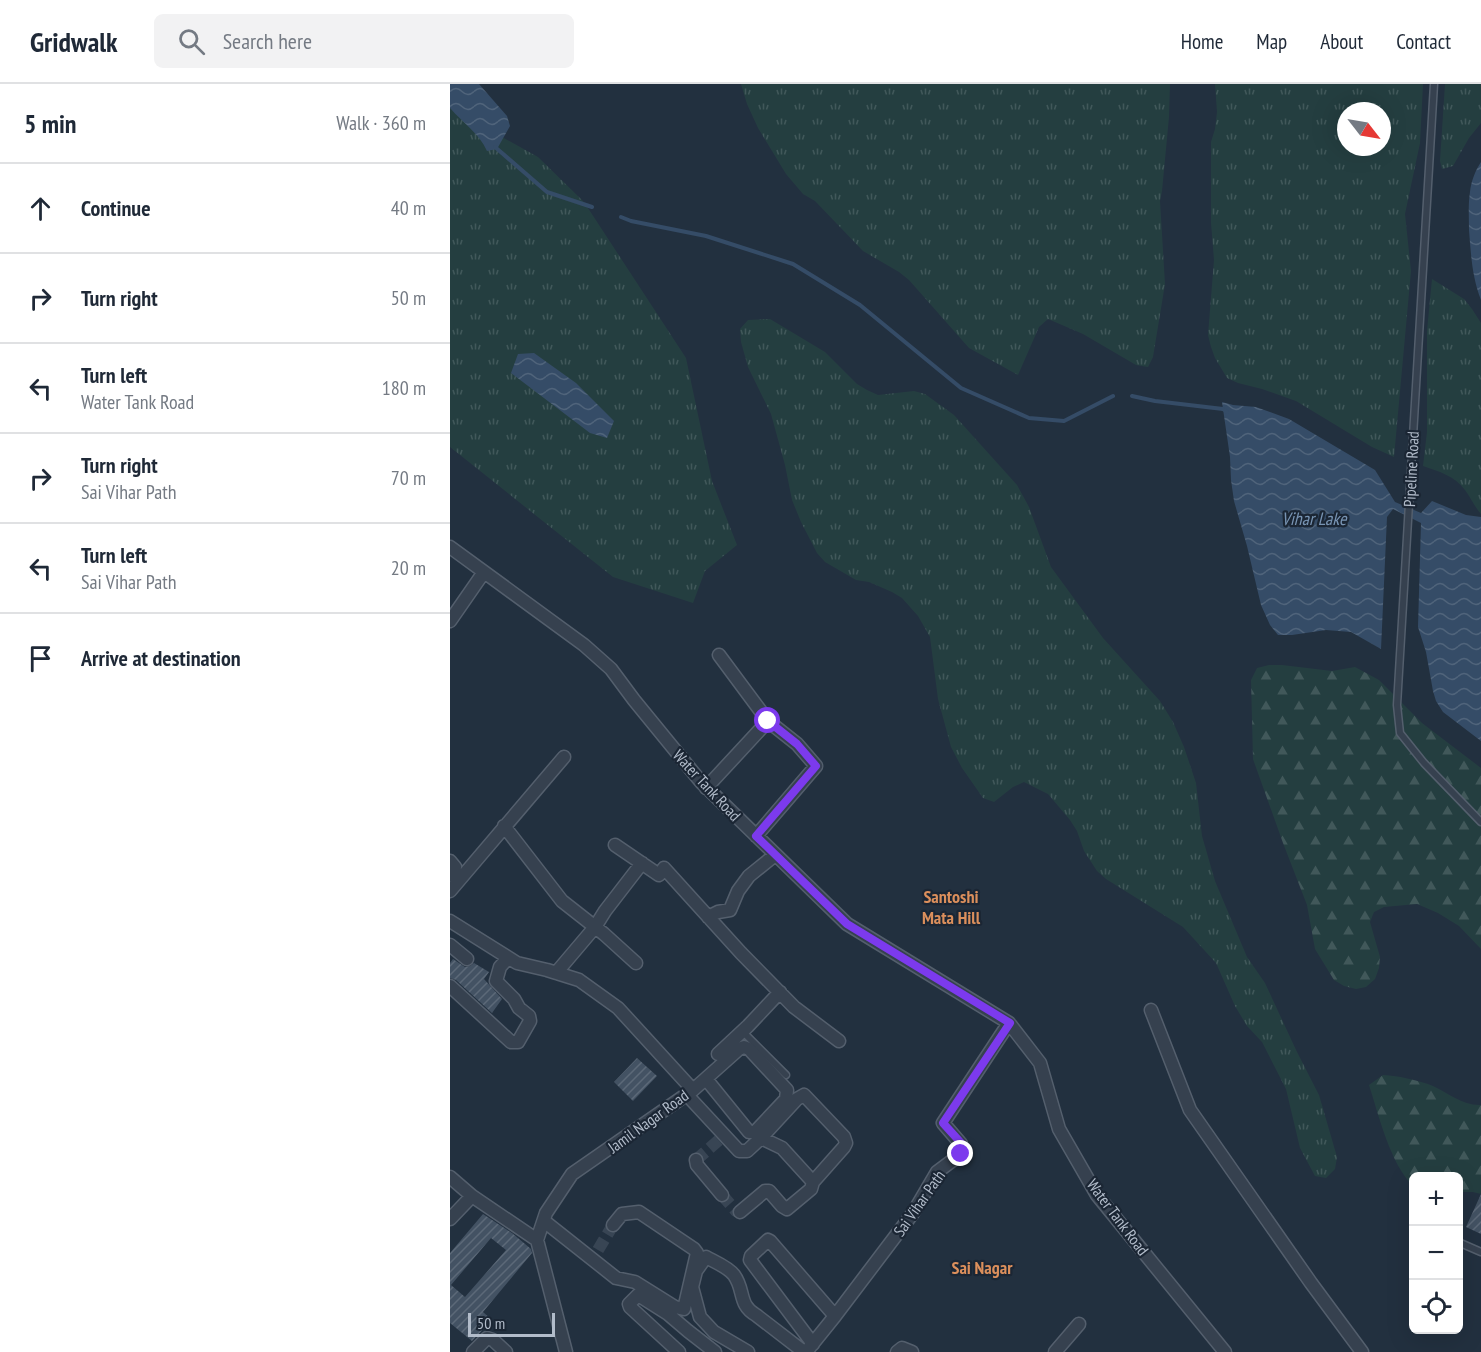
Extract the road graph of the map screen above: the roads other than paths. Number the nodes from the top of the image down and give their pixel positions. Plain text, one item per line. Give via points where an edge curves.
1 (1434, 84) edge
2 (450, 547) edge
3 (484, 572) junction
4 (450, 621) edge
5 (719, 655) dead end
6 (768, 721) junction
7 (564, 757) dead end
8 (706, 788) junction
9 (1481, 822) edge
10 (504, 826) junction
11 (756, 836) junction
12 (615, 845) dead end
13 (775, 855) junction
14 (450, 861) edge
15 (642, 862) junction
16 (450, 875) edge
17 (450, 891) edge
18 (708, 917) junction
19 (450, 921) edge
20 (595, 927) junction
21 (450, 945) edge
22 (508, 958) junction
23 (467, 959) dead end
24 (636, 963) dead end
25 (556, 973) junction
26 (450, 986) edge
27 (780, 992) junction
28 (450, 994) edge
29 (1151, 1010) dead end
30 (1010, 1023) junction
31 (742, 1031) junction
32 (839, 1041) dead end
33 (504, 1042) dead end
34 (718, 1054) dead end
35 (786, 1075) dead end
36 (706, 1079) junction
37 (690, 1093) junction
38 (760, 1138) junction
39 (696, 1160) dead end
40 (450, 1177) edge
41 (813, 1182) junction
42 (722, 1195) tunnel mouth
43 (472, 1196) junction
44 (740, 1212) dead end
45 (450, 1219) edge
46 (544, 1221) junction
47 (613, 1225) tunnel mouth
48 (537, 1240) junction
49 (1463, 1244) edge
50 (1481, 1252) edge
51 (835, 1316) junction
52 (1079, 1324) dead end
53 (808, 1349) edge
54 (473, 1352) edge
55 (506, 1352) edge
56 (566, 1352) edge
57 (679, 1352) edge
58 (715, 1352) edge
59 (748, 1352) edge
60 (897, 1352) edge
61 (912, 1352) edge
62 (1055, 1352) edge
63 (1225, 1352) edge
64 (1362, 1352) edge

1 - 9 lane, Pipeline Road via 1397,705 1400,733
2 - 3 street, Water Tank Road
3 - 4 street
3 - 8 street, Water Tank Road via 611,669
5 - 6 street
6 - 8 street
6 - 11 street via 797,744 816,766
7 - 10 street
8 - 11 street, Water Tank Road
10 - 17 street
10 - 20 street via 562,901
11 - 13 street, Water Tank Road
12 - 15 street
13 - 18 street via 749,876 730,910
13 - 30 street, Water Tank Road via 847,924
14 - 16 street via 455,867
15 - 18 street via 658,875 664,868
15 - 20 street
18 - 27 street
19 - 22 street, Jamil Nagar Road
20 - 24 street
20 - 25 street
21 - 23 street
22 - 25 street, Jamil Nagar Road
22 - 26 street via 496,981 529,1016 518,1042 511,1042
25 - 37 street, Jamil Nagar Road via 579,980 618,1008
27 - 31 street
27 - 32 street
28 - 33 street
29 - 64 street via 1190,1110
30 - 51 street, Sai Vihar Path via 943,1123 962,1144 961,1154 937,1172 913,1213
30 - 63 street, Water Tank Road via 1040,1063 1059,1129 1097,1195
31 - 34 street
31 - 35 lane
36 - 36 street via 744,1047 787,1089 786,1099 755,1132 749,1132
36 - 37 street
37 - 38 street via 722,1138 739,1150 747,1151
37 - 46 street, Jamil Nagar Road via 572,1174
38 - 41 street via 782,1148
38 - 41 street via 804,1095 846,1143
39 - 42 street
40 - 43 street
41 - 44 street via 811,1189 787,1209 765,1191
43 - 45 street
43 - 48 street
46 - 47 street via 595,1255 616,1278 635,1282 684,1309 697,1253 694,1249 639,1212 622,1214
46 - 48 street, Jamil Nagar Road
48 - 56 street
49 - 50 lane
51 - 53 street, Sai Vihar Path
51 - 53 street via 770,1241 751,1256
52 - 62 street
53 - 59 street via 748,1311 733,1273 706,1257 696,1271 692,1287 700,1317 714,1332
54 - 55 street via 487,1338
57 - 58 street via 630,1307 635,1297 638,1295 668,1314
60 - 61 street via 902,1348

